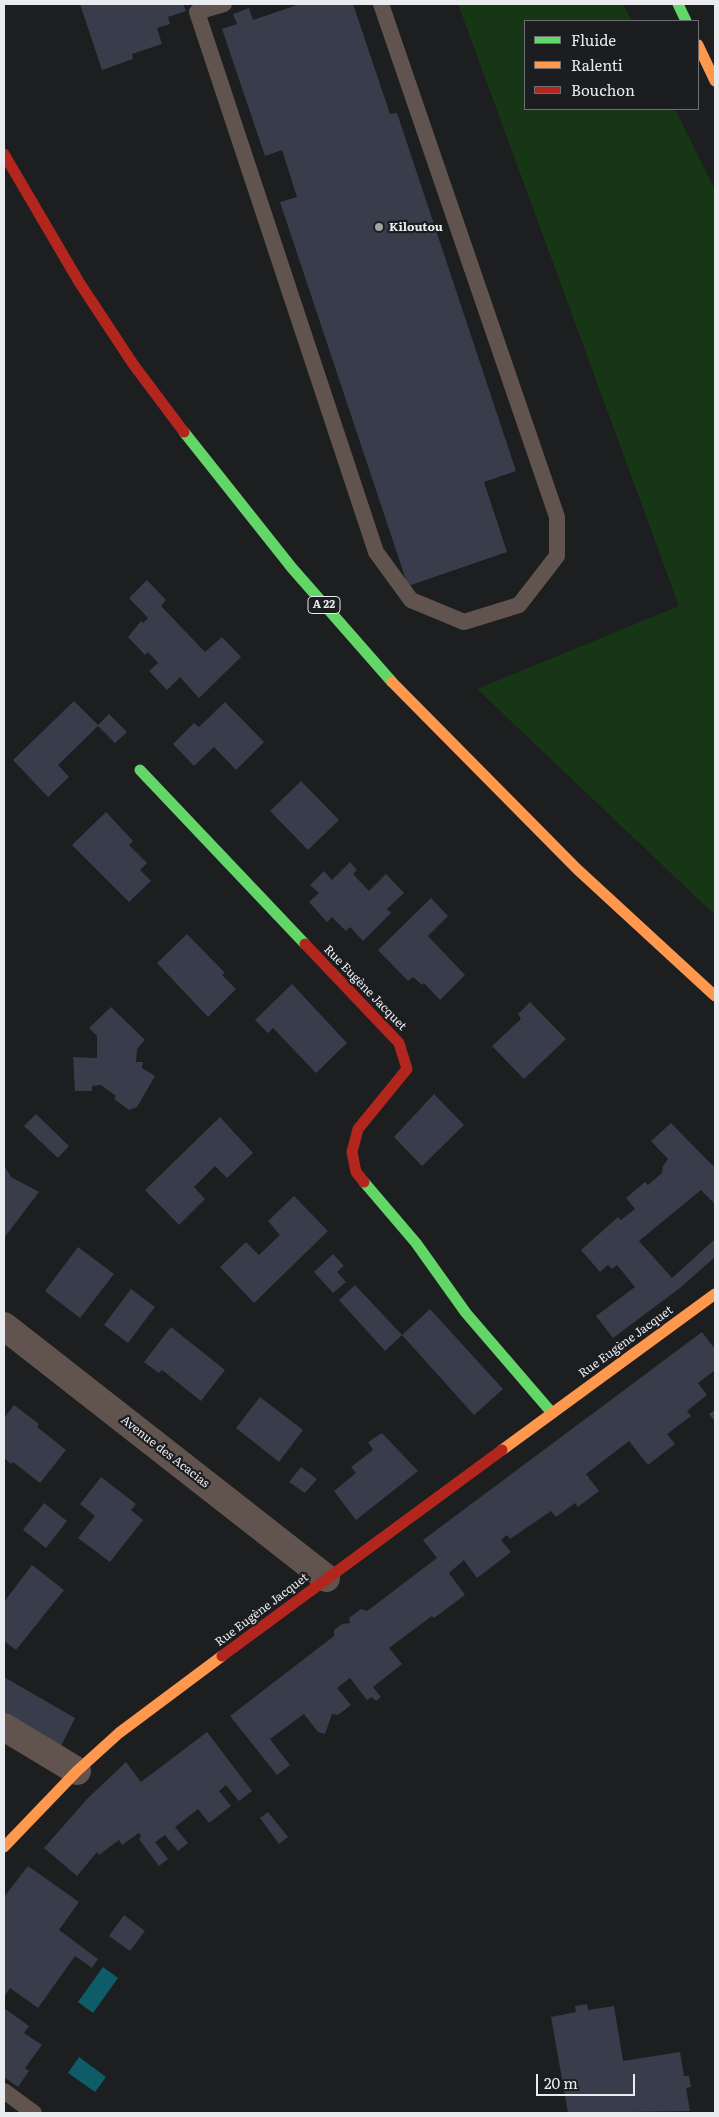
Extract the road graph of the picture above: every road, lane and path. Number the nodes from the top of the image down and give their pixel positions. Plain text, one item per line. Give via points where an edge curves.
1 (224, 4) edge
2 (381, 4) edge
3 (678, 4) edge
4 (686, 20) edge
5 (699, 47) edge
6 (715, 81) edge
7 (4, 154) edge
8 (140, 770) dead end
9 (715, 996) edge
10 (715, 1294) edge
11 (4, 1326) edge
12 (552, 1413) junction
13 (326, 1578) junction
14 (4, 1727) edge
15 (77, 1771) junction
16 (4, 1847) edge
17 (4, 2091) edge
18 (34, 2113) edge

1 - 2 lane via 197,12 376,552 411,600 464,622 519,605 557,556 557,517
3 - 4 main road
5 - 6 main road
7 - 9 main road, A 22 via 69,265 134,364 211,468 292,568 374,663 456,748 584,875
8 - 12 main road, Rue Eugène Jacquet via 399,1043 407,1069 358,1129 352,1152 356,1172 416,1243 466,1313
10 - 12 main road, Rue Eugène Jacquet
11 - 13 street, Avenue des Acacias
12 - 13 main road, Rue Eugène Jacquet
13 - 15 main road, Rue Eugène Jacquet via 119,1733
14 - 15 street
15 - 16 main road, Rue Eugène Jacquet
17 - 18 lane

